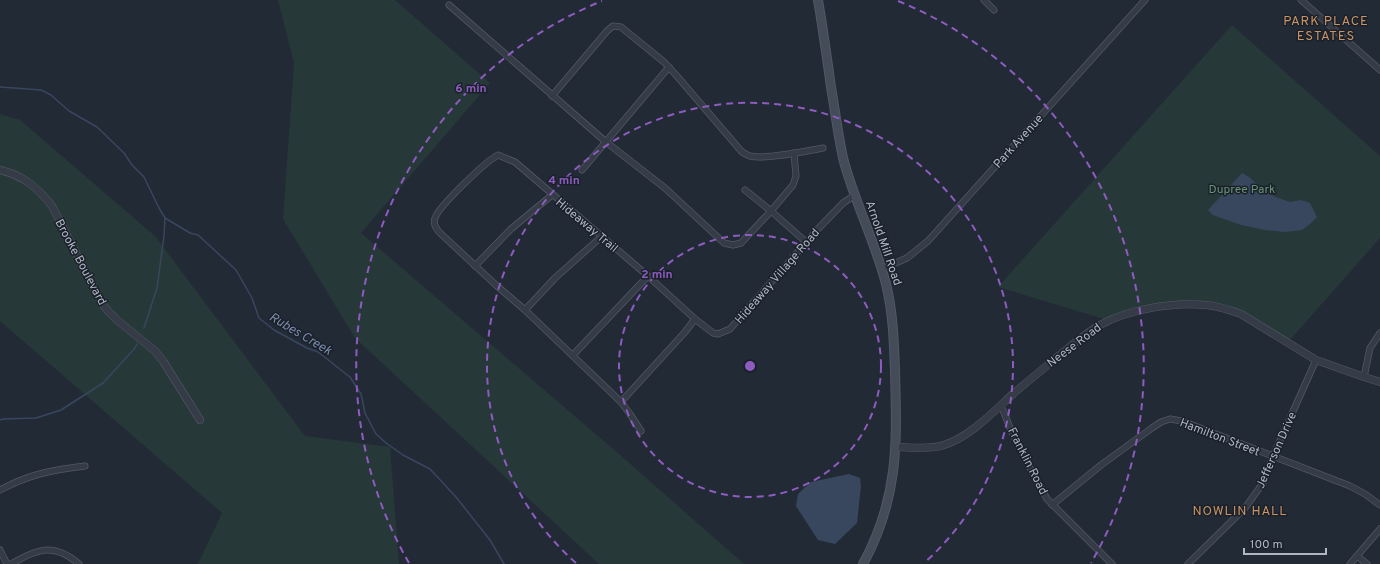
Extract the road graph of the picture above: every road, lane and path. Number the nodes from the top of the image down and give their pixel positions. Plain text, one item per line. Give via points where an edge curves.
1 (818, 0) edge
2 (984, 0) edge
3 (1145, 0) edge
4 (1301, 0) edge
5 (449, 5) dead end
6 (994, 10) dead end
7 (669, 67) junction
8 (1380, 70) edge
9 (552, 96) junction
10 (606, 142) junction
11 (823, 148) dead end
12 (794, 153) junction
13 (0, 170) edge
14 (582, 170) dead end
15 (745, 190) dead end
16 (552, 195) junction
17 (855, 196) junction
18 (772, 211) junction
19 (602, 237) junction
20 (806, 242) junction
21 (476, 266) junction
22 (882, 270) junction
23 (648, 276) junction
24 (525, 310) junction
25 (695, 319) junction
26 (1380, 333) edge
27 (573, 355) junction
28 (1316, 360) junction
29 (1364, 377) junction
30 (1380, 382) edge
31 (621, 402) junction
32 (1000, 406) junction
33 (200, 420) dead end
34 (641, 431) dead end
35 (896, 447) junction
36 (1273, 456) junction
37 (85, 466) dead end
38 (0, 490) edge
39 (1052, 505) junction
40 (1380, 505) edge
41 (1380, 529) edge
42 (0, 550) edge
43 (1357, 556) junction
44 (7, 564) edge
45 (11, 564) edge
46 (79, 564) edge
47 (863, 564) edge
48 (1112, 564) edge
49 (1188, 564) edge
50 (1350, 564) edge
51 (1367, 564) edge

1 - 17 main road, Arnold Mill Road via 838,132
2 - 6 street
3 - 22 street, Park Avenue via 928,241 907,258
4 - 8 street
5 - 9 street
7 - 9 street via 621,27 613,26
7 - 10 street
7 - 12 street via 742,152 757,157
9 - 10 street
10 - 14 street
10 - 18 street via 665,188 724,243 741,243
11 - 12 street
12 - 18 street via 796,176 793,185
13 - 33 street, Brooke Boulevard via 14,174 42,193 52,206 101,302 117,320 155,351
15 - 18 street
16 - 19 street, Hideaway Trail
16 - 21 street via 511,229
16 - 21 street, Hideaway Trail via 515,162 498,155 489,160 437,213 434,220 434,226 439,232
17 - 20 street, Hideaway Village Road via 843,203
17 - 22 main road, Arnold Mill Road
18 - 20 street
19 - 23 street, Hideaway Trail
19 - 24 street via 555,278
20 - 25 street, Hideaway Village Road via 730,329 718,334 712,333
21 - 24 street, Hideaway Trail
22 - 35 main road, Arnold Mill Road via 893,331
23 - 25 street, Hideaway Trail
23 - 27 street
24 - 27 street, Hideaway Trail
25 - 31 street
26 - 29 street via 1368,354
27 - 31 street, Hideaway Trail
28 - 29 street, Neese Road
28 - 32 street, Neese Road via 1241,314 1228,309 1201,304 1165,306 1124,316 1098,326
28 - 36 street, Jefferson Drive
29 - 30 street, Neese Road
31 - 34 street, Hideaway Trail
32 - 35 street, Neese Road via 964,436 943,446
32 - 39 street, Franklin Road via 1042,491
35 - 47 main road, Arnold Mill Road via 894,472 885,513
36 - 39 street, Hamilton Street via 1182,421 1170,420 1152,428
36 - 40 street, Hamilton Street via 1350,486
36 - 49 street, Jefferson Drive via 1264,483 1245,508
37 - 38 street via 35,474
39 - 48 street, Franklin Road
41 - 43 street
42 - 44 street
43 - 50 street
43 - 51 street
45 - 46 street via 30,553 48,550 65,553

